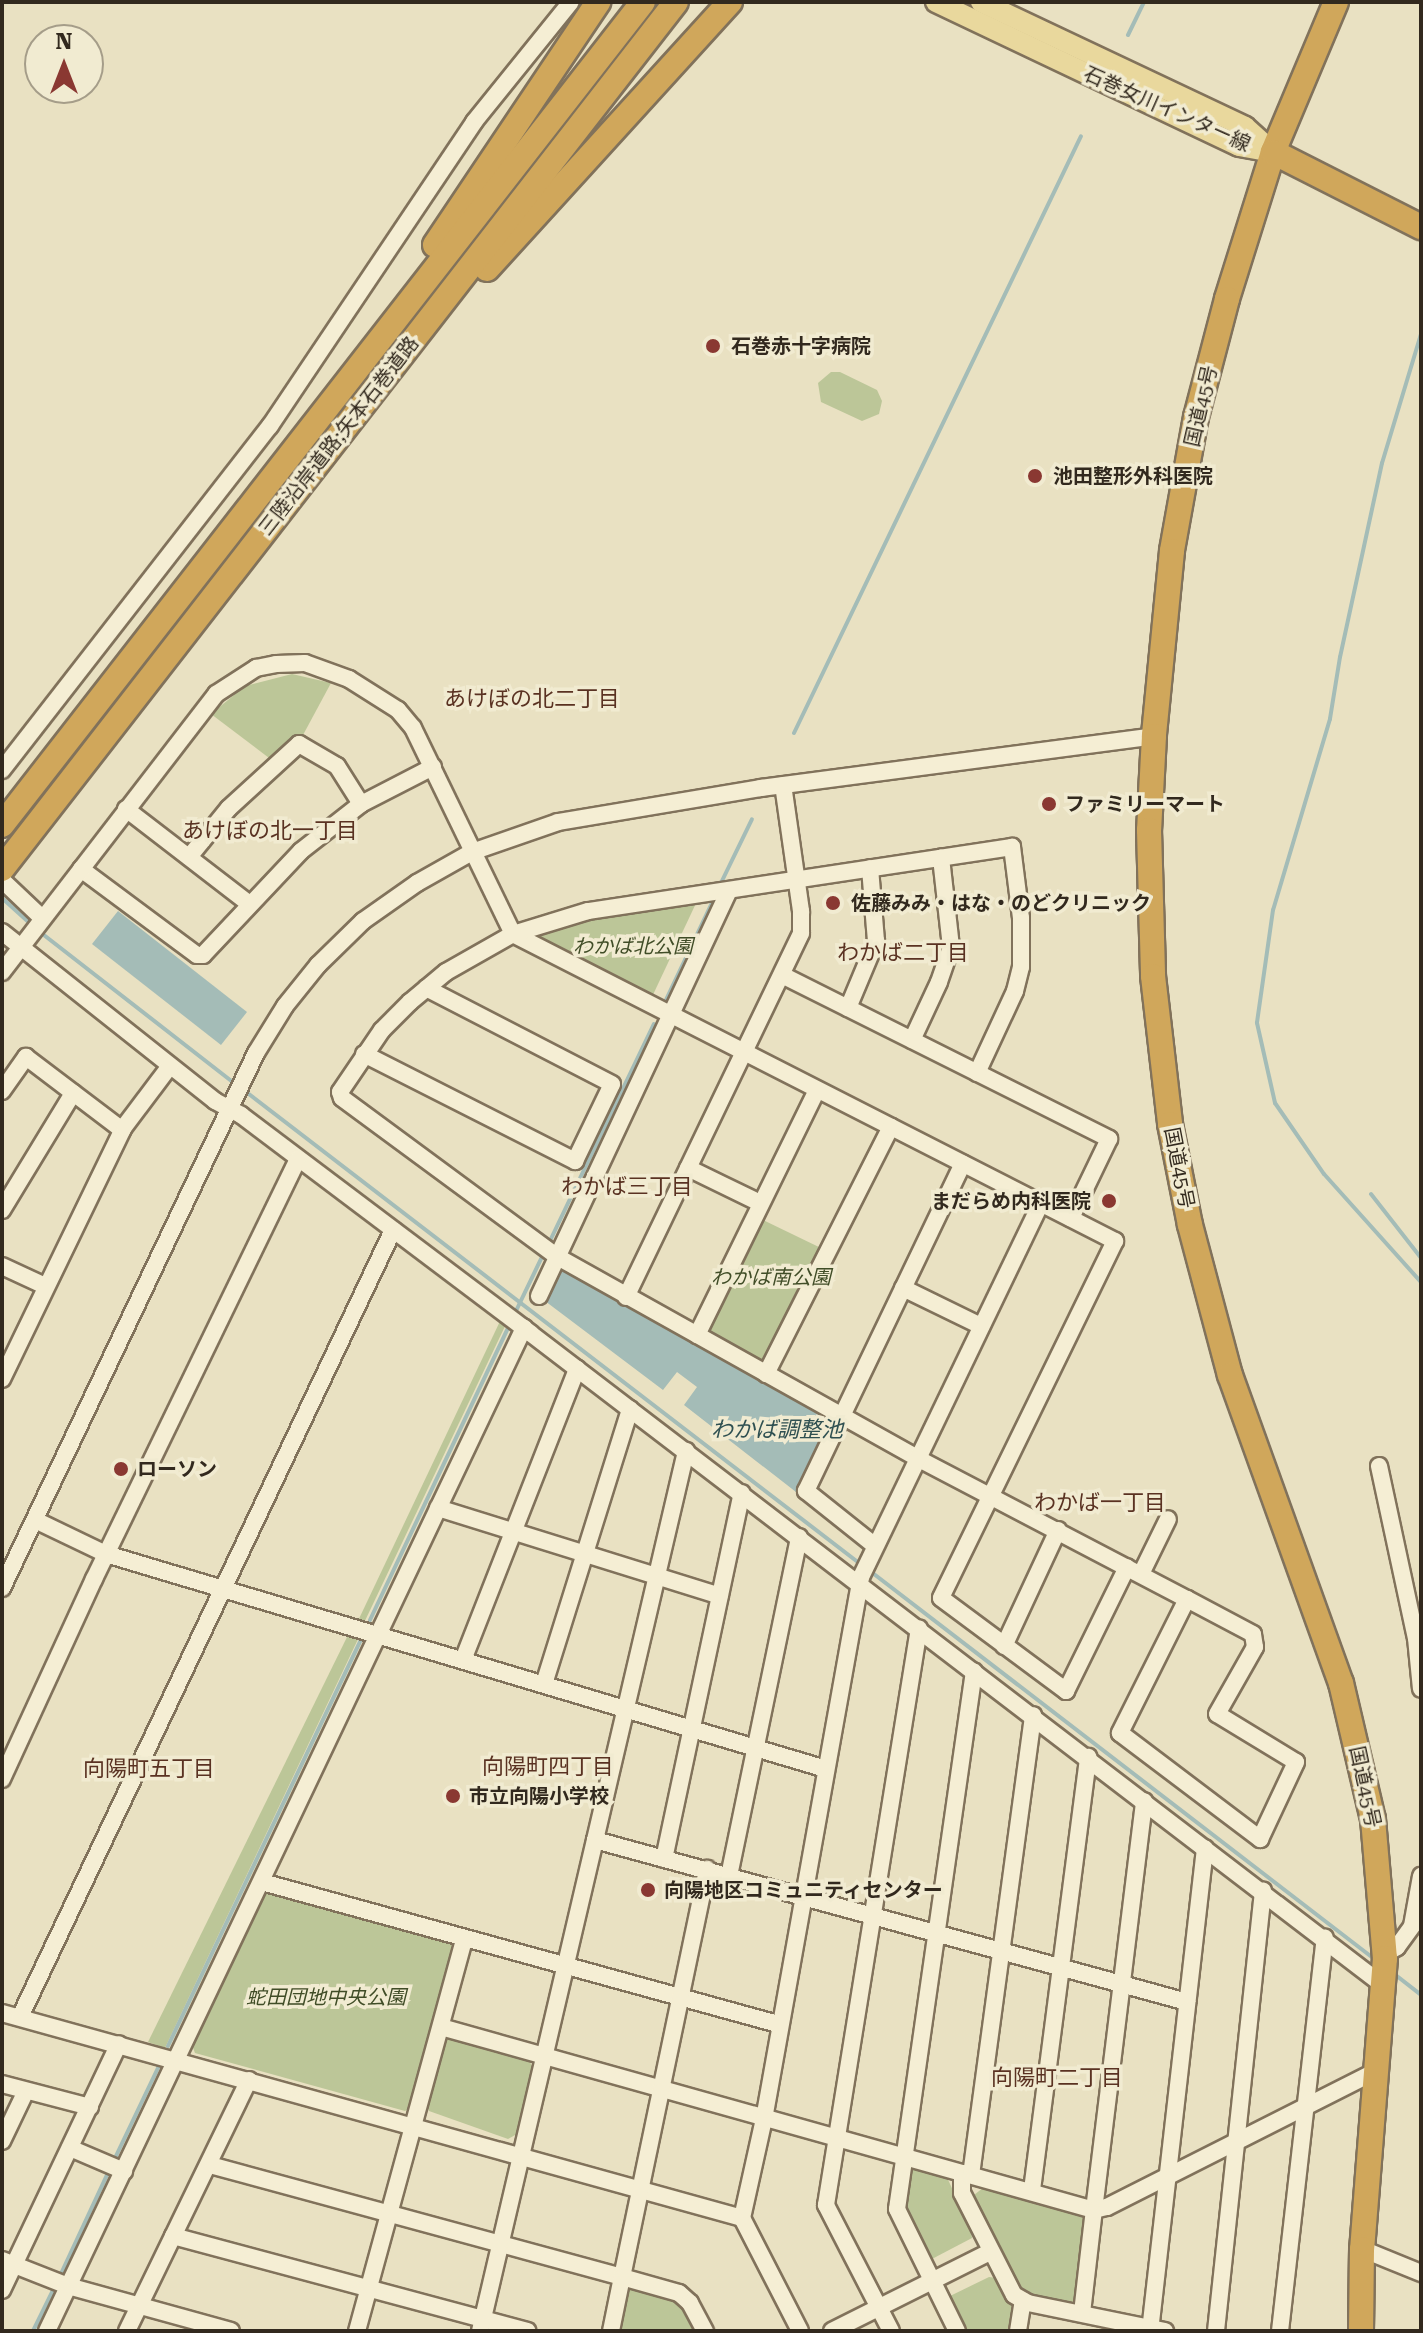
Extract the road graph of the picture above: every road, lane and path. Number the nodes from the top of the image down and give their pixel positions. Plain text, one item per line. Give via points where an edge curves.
1 (571, 2) edge
2 (598, 2) edge
3 (643, 2) edge
4 (676, 2) edge
5 (730, 2) edge
6 (936, 2) edge
7 (981, 2) edge
8 (1336, 2) edge
9 (1273, 152) junction
10 (1421, 227) edge
11 (374, 391) junction
12 (244, 514) junction
13 (1154, 736) junction
14 (433, 767) junction
15 (2, 770) edge
16 (783, 785) junction
17 (361, 804) junction
18 (126, 809) junction
19 (2, 825) edge
20 (472, 852) junction
21 (189, 857) junction
22 (941, 858) junction
23 (870, 868) junction
24 (2, 869) edge
25 (81, 869) junction
26 (797, 879) junction
27 (2, 880) edge
28 (729, 890) junction
29 (248, 903) junction
30 (2, 932) edge
31 (31, 932) junction
32 (513, 934) junction
33 (2, 972) edge
34 (782, 975) junction
35 (426, 988) junction
36 (848, 1008) junction
37 (671, 1016) junction
38 (912, 1040) junction
39 (743, 1053) junction
40 (364, 1054) junction
41 (170, 1066) junction
42 (977, 1073) junction
43 (817, 1090) junction
44 (2, 1091) edge
45 (73, 1093) junction
46 (232, 1101) junction
47 (891, 1127) junction
48 (122, 1130) junction
49 (298, 1159) junction
50 (963, 1164) junction
51 (688, 1168) junction
52 (760, 1203) junction
53 (1041, 1203) junction
54 (2, 1210) edge
55 (1071, 1218) junction
56 (393, 1230) junction
57 (556, 1256) junction
58 (2, 1266) edge
59 (45, 1286) junction
60 (903, 1288) junction
61 (539, 1296) dead end
62 (626, 1297) junction
63 (981, 1326) junction
64 (524, 1328) junction
65 (697, 1335) junction
66 (8, 1350) edge
67 (577, 1369) junction
68 (766, 1374) junction
69 (2, 1379) edge
70 (630, 1409) junction
71 (841, 1416) junction
72 (686, 1451) junction
73 (917, 1458) junction
74 (1379, 1466) dead end
75 (742, 1493) junction
76 (992, 1496) junction
77 (438, 1508) junction
78 (1168, 1519) dead end
79 (35, 1520) junction
80 (1058, 1530) junction
81 (512, 1532) junction
82 (799, 1537) junction
83 (872, 1551) junction
84 (106, 1554) junction
85 (585, 1554) junction
86 (1134, 1571) junction
87 (658, 1577) junction
88 (860, 1580) junction
89 (2, 1588) edge
90 (223, 1590) junction
91 (720, 1596) junction
92 (1187, 1599) junction
93 (919, 1628) junction
94 (380, 1635) junction
95 (1004, 1646) junction
96 (463, 1660) junction
97 (974, 1671) junction
98 (544, 1684) junction
99 (1421, 1689) edge
100 (624, 1709) junction
101 (1033, 1715) junction
102 (692, 1729) junction
103 (754, 1748) junction
104 (1088, 1757) junction
105 (826, 1769) junction
106 (2, 1779) edge
107 (1144, 1801) junction
108 (595, 1840) junction
109 (1205, 1848) junction
110 (664, 1859) junction
111 (707, 1869) junction
112 (729, 1876) junction
113 (1421, 1876) edge
114 (262, 1882) junction
115 (1263, 1890) junction
116 (803, 1898) junction
117 (872, 1916) junction
118 (936, 1933) junction
119 (1325, 1938) junction
120 (464, 1940) junction
121 (1000, 1951) junction
122 (566, 1967) junction
123 (1060, 1968) junction
124 (1385, 1968) junction
125 (1122, 1985) junction
126 (681, 1998) junction
127 (1187, 2002) junction
128 (2, 2013) edge
129 (20, 2017) junction
130 (778, 2024) junction
131 (441, 2027) junction
132 (119, 2044) junction
133 (544, 2056) junction
134 (176, 2060) junction
135 (1378, 2070) junction
136 (249, 2080) junction
137 (2, 2084) edge
138 (661, 2089) junction
139 (26, 2091) junction
140 (90, 2107) junction
141 (1304, 2107) junction
142 (764, 2119) junction
143 (412, 2129) junction
144 (836, 2138) junction
145 (2, 2141) edge
146 (1234, 2143) junction
147 (70, 2148) junction
148 (521, 2155) junction
149 (903, 2156) junction
150 (210, 2165) junction
151 (124, 2171) junction
152 (967, 2174) junction
153 (1166, 2176) junction
154 (640, 2188) junction
155 (1032, 2190) junction
156 (1094, 2210) junction
157 (388, 2212) junction
158 (742, 2218) junction
159 (173, 2236) junction
160 (500, 2244) junction
161 (1362, 2249) junction
162 (990, 2252) junction
163 (8, 2262) edge
164 (1421, 2273) edge
165 (622, 2277) junction
166 (931, 2282) junction
167 (68, 2286) junction
168 (369, 2287) junction
169 (2, 2290) edge
170 (1023, 2300) junction
171 (139, 2306) junction
172 (879, 2308) junction
173 (1082, 2313) junction
174 (481, 2325) edge
175 (205, 2328) edge
176 (1155, 2330) edge
177 (47, 2331) edge
178 (127, 2331) edge
179 (231, 2331) edge
180 (357, 2331) edge
181 (528, 2331) edge
182 (611, 2331) edge
183 (705, 2331) edge
184 (800, 2331) edge
185 (832, 2331) edge
186 (891, 2331) edge
187 (957, 2331) edge
188 (1018, 2331) edge
189 (1216, 2331) edge
190 (1280, 2331) edge
191 (1361, 2331) edge

1 - 15 street via 474,122 270,426
2 - 12 highway
3 - 12 highway, 三陸沿岸道路;矢本石巻道路
4 - 11 highway, 三陸沿岸道路;矢本石巻道路
5 - 11 highway
6 - 9 main road, 石巻女川インター線 via 1239,146
7 - 9 main road, 石巻女川インター線 via 1247,128
8 - 9 highway, 国道45号
9 - 10 highway
9 - 13 highway, 国道45号 via 1196,417 1172,551
11 - 24 highway, 三陸沿岸道路;矢本石巻道路
12 - 19 highway, 三陸沿岸道路;矢本石巻道路
13 - 16 street
13 - 124 highway, 国道45号 via 1150,930 1170,1124 1207,1299 1230,1375 1341,1683 1373,1819
14 - 17 street
14 - 18 street via 398,710 331,670 305,663 276,664 256,668 216,694
14 - 20 street
16 - 20 street via 586,815
16 - 26 street
17 - 21 street via 337,766 299,744 229,808
17 - 29 street via 301,851
18 - 21 street
18 - 25 street
20 - 32 street
20 - 46 street via 417,883 345,938 285,1006
21 - 29 street
22 - 23 street
22 - 38 street via 951,947
22 - 42 street via 1012,847 1021,967
23 - 26 street
23 - 36 street via 876,941
25 - 29 street via 197,955 208,953
25 - 31 street
26 - 28 street
26 - 34 street via 801,933
27 - 31 street
28 - 32 street via 572,914
28 - 37 street
30 - 31 street
31 - 33 street
31 - 41 street
32 - 35 street via 478,951
32 - 37 street
34 - 36 street
34 - 39 street
35 - 40 street
35 - 40 street via 612,1084 575,1161
36 - 38 street
37 - 39 street
37 - 57 street
38 - 42 street
39 - 43 street
39 - 51 street
40 - 57 street via 341,1088 342,1098
41 - 46 street
41 - 48 street
42 - 55 street via 1109,1139
43 - 47 street
43 - 52 street
44 - 45 street via 26,1057
45 - 48 street
45 - 54 street
46 - 49 street
46 - 79 street
47 - 50 street
47 - 68 street
48 - 59 street
49 - 56 street
49 - 84 street
50 - 53 street
50 - 60 street
51 - 52 street
51 - 62 street
52 - 65 street
53 - 55 street
53 - 63 street
55 - 76 street via 1115,1241
56 - 64 street
56 - 90 street
57 - 61 street
57 - 62 street
58 - 59 street
59 - 66 street
60 - 63 street
60 - 71 street
62 - 65 street
63 - 73 street
64 - 67 street
64 - 77 street
65 - 68 street
66 - 69 street
67 - 70 street
67 - 81 street
68 - 71 street
70 - 72 street
70 - 85 street
71 - 73 street
71 - 83 street via 806,1491
72 - 75 street
72 - 87 street
73 - 76 street
73 - 83 street
74 - 99 street via 1416,1638
75 - 82 street
75 - 91 street
76 - 80 street
76 - 95 street via 941,1598
77 - 81 street
77 - 94 street
78 - 86 street
79 - 84 street
79 - 89 street
80 - 86 street
80 - 95 street
81 - 85 street
81 - 96 street
82 - 88 street
82 - 103 street
83 - 88 street
84 - 90 street
84 - 106 street
85 - 87 street
85 - 98 street
86 - 92 street
86 - 95 street via 1066,1691
87 - 91 street
87 - 100 street
88 - 93 street
88 - 105 street
90 - 94 street
90 - 129 street
91 - 102 street
92 - 92 street via 1120,1733 1260,1839 1296,1762 1217,1714 1255,1647 1253,1634
93 - 97 street
93 - 117 street
94 - 96 street
94 - 114 street
96 - 98 street
97 - 101 street
97 - 118 street
98 - 100 street
100 - 102 street
100 - 108 street
101 - 104 street
101 - 121 street
102 - 103 street
102 - 110 street
103 - 105 street
103 - 112 street
104 - 107 street
104 - 123 street
105 - 116 street
107 - 109 street
107 - 125 street
108 - 110 street
108 - 122 street
109 - 115 street
109 - 127 street
110 - 111 street
111 - 112 street
111 - 126 street
112 - 116 street
113 - 124 street via 1412,1926
114 - 120 street
114 - 134 street
115 - 119 street
115 - 146 street
116 - 117 street
116 - 130 street
117 - 118 street
117 - 144 street
118 - 121 street
118 - 149 street
119 - 124 street
119 - 141 street
120 - 122 street
120 - 131 street
121 - 123 street
121 - 152 street
122 - 126 street
122 - 133 street
123 - 125 street
123 - 155 street
124 - 135 highway, 国道45号
125 - 127 street
125 - 156 street
126 - 130 street
126 - 138 street
127 - 153 street
128 - 129 street
129 - 132 street
130 - 142 street
131 - 133 street
131 - 143 street
132 - 134 street
132 - 140 street
133 - 138 street
133 - 148 street
134 - 136 street
134 - 151 street
135 - 141 street
135 - 161 highway, 国道45号
136 - 143 street
136 - 150 street
137 - 139 street
138 - 142 street
138 - 154 street
139 - 140 street
139 - 145 street
140 - 147 street
141 - 146 street
141 - 190 street
142 - 144 street
142 - 158 street
143 - 148 street
143 - 157 street
144 - 149 street
144 - 172 street via 826,2205
146 - 153 street
146 - 189 street
147 - 151 street
147 - 163 street
148 - 154 street
148 - 160 street
149 - 152 street
149 - 166 street via 897,2209
150 - 157 street
150 - 159 street
151 - 167 street
152 - 155 street
152 - 162 street via 962,2193
153 - 156 street
153 - 176 street
154 - 158 street
154 - 165 street
155 - 156 street
156 - 173 street
157 - 160 street
157 - 168 street
158 - 184 street
159 - 168 street
159 - 171 street
160 - 165 street
160 - 174 street
161 - 164 street
161 - 191 highway, 国道45号
162 - 166 street
162 - 170 street via 1014,2295
163 - 167 street
163 - 169 street
165 - 182 street
165 - 183 street via 679,2293
166 - 172 street
166 - 187 street
167 - 171 street
167 - 177 street
168 - 174 street
168 - 180 street
170 - 173 street
170 - 188 street
171 - 175 street
171 - 178 street
172 - 185 street
172 - 186 street
173 - 176 street
174 - 181 street
175 - 179 street

